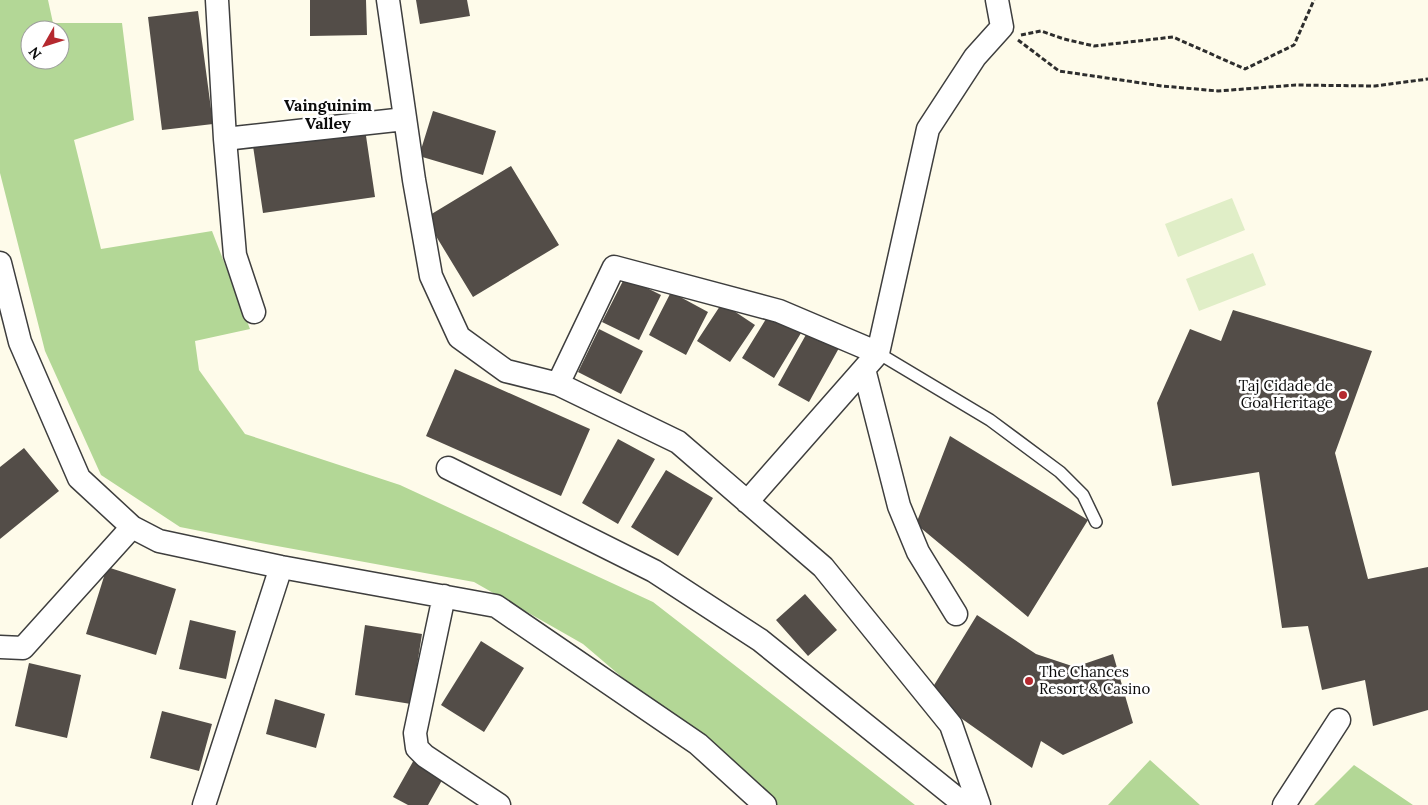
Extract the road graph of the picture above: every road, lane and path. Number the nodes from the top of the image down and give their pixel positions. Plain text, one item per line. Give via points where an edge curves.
1 (217, 0) edge
2 (388, 0) edge
3 (997, 0) edge
4 (1314, 0) edge
5 (1428, 79) edge
6 (406, 119) junction
7 (225, 139) junction
8 (0, 263) edge
9 (254, 312) dead end
10 (871, 361) junction
11 (558, 384) junction
12 (448, 468) dead end
13 (747, 502) junction
14 (1096, 522) dead end
15 (132, 527) junction
16 (280, 568) junction
17 (444, 596) junction
18 (956, 614) dead end
19 (0, 646) edge
20 (1339, 720) dead end
21 (204, 805) edge
22 (499, 805) edge
23 (765, 805) edge
24 (965, 805) edge
25 (979, 805) edge
26 (1284, 805) edge

1 - 7 street
2 - 6 street
3 - 10 street via 1002,27 975,56 928,129
4 - 5 path via 1294,45 1245,69 1173,37 1094,46 1041,31 1014,37 1059,71 1162,86 1218,91 1296,85 1375,86
6 - 7 street
6 - 11 street via 431,276 459,337 506,371
7 - 9 street via 235,255
8 - 15 street via 20,342 79,478
10 - 11 street via 779,311 614,268
10 - 13 street
10 - 14 lane via 990,420 1060,472 1083,495
10 - 18 street via 899,506 918,552
11 - 13 street via 678,442
12 - 24 street via 654,571 760,640
13 - 25 street via 823,567 951,725
15 - 16 street via 159,541
15 - 19 street via 23,648
16 - 17 street
16 - 21 street
17 - 22 street via 414,733 417,748
17 - 23 street via 496,606 698,744
20 - 26 street

